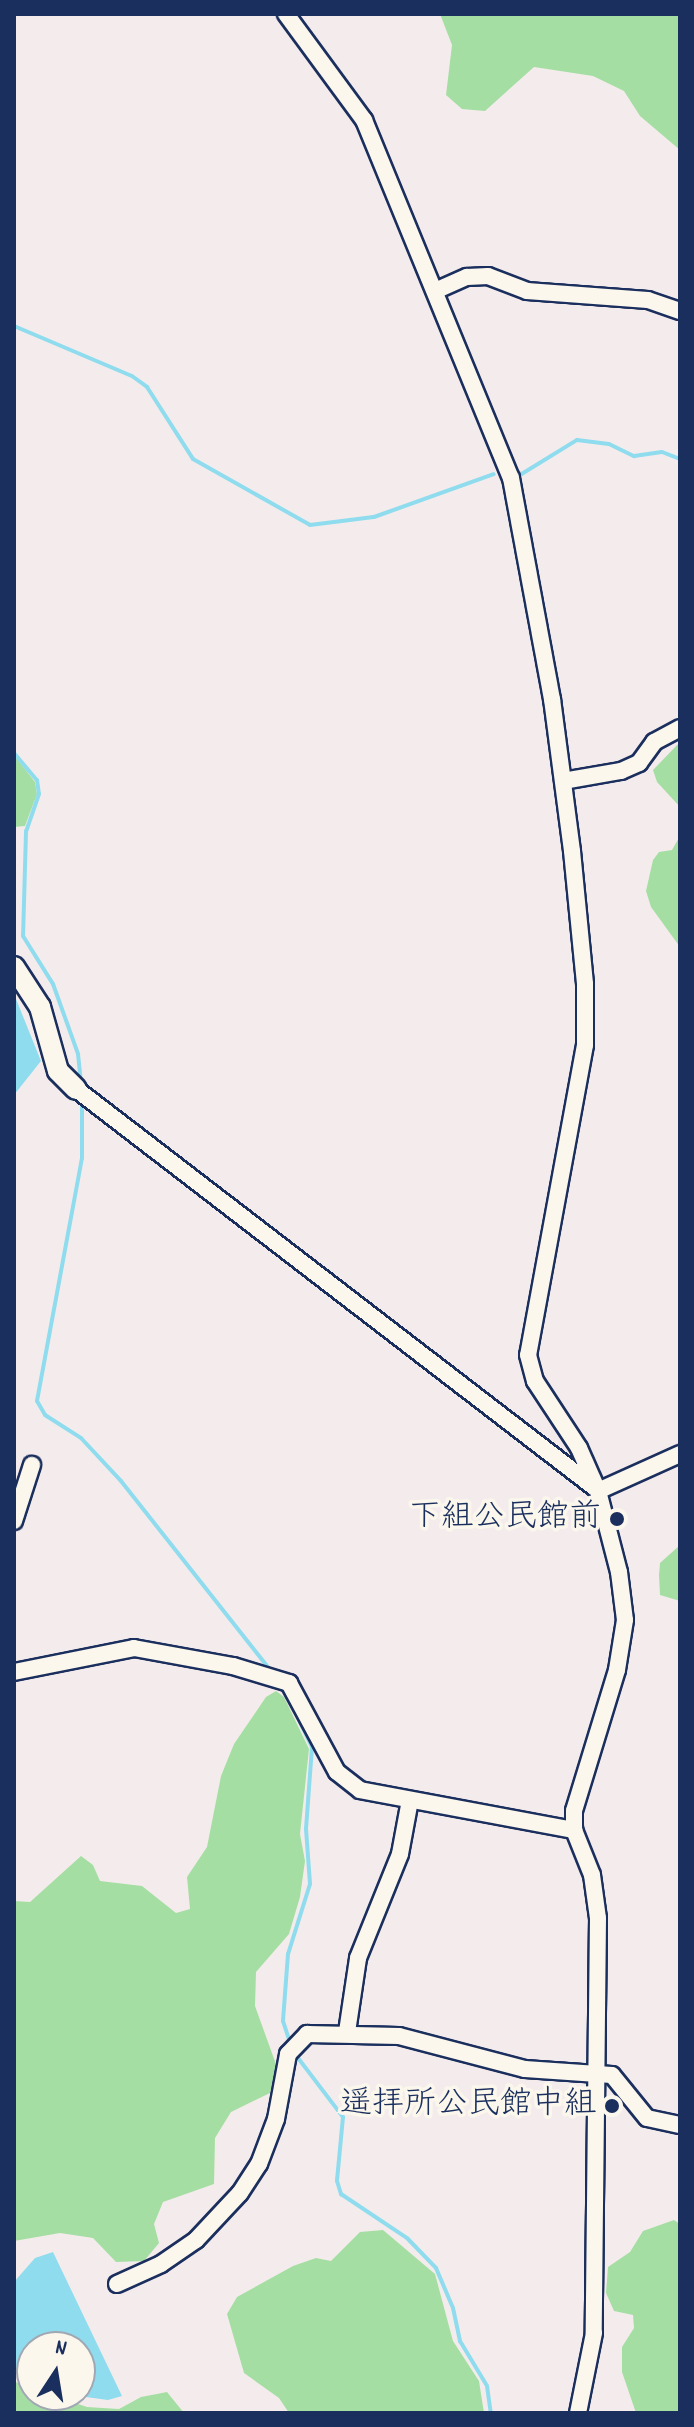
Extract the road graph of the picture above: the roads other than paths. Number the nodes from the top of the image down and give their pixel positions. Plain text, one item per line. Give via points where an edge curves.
1 (286, 14) edge
2 (435, 291) junction
3 (680, 311) edge
4 (680, 728) edge
5 (563, 781) junction
6 (14, 967) edge
7 (83, 1094) joint
8 (680, 1454) edge
9 (32, 1465) dead end
10 (598, 1491) junction
11 (14, 1521) edge
12 (14, 1672) edge
13 (410, 1800) junction
14 (574, 1830) junction
15 (347, 2032) junction
16 (597, 2071) junction
17 (680, 2125) edge
18 (117, 2284) dead end
19 (578, 2413) edge

1 - 2 street via 364,120
2 - 3 street via 467,277 488,276 527,291 648,300
2 - 5 street via 511,478
4 - 5 street via 654,742 639,763
5 - 10 street via 585,984 585,1045 528,1355 535,1381 579,1448
6 - 7 street via 40,1007 58,1071
7 - 10 street
8 - 10 street
9 - 11 street
10 - 14 street via 625,1620 617,1670 574,1811
12 - 13 street via 134,1648 207,1659 277,1680 294,1691 337,1772 360,1790
13 - 14 street
13 - 15 street via 400,1854 358,1958
14 - 16 street via 592,1875 598,1918
15 - 16 street via 423,2039 525,2069
15 - 18 street via 315,2032 291,2049 276,2119 259,2164 240,2193 196,2240
16 - 17 street via 612,2075 647,2118
16 - 19 street via 594,2333

